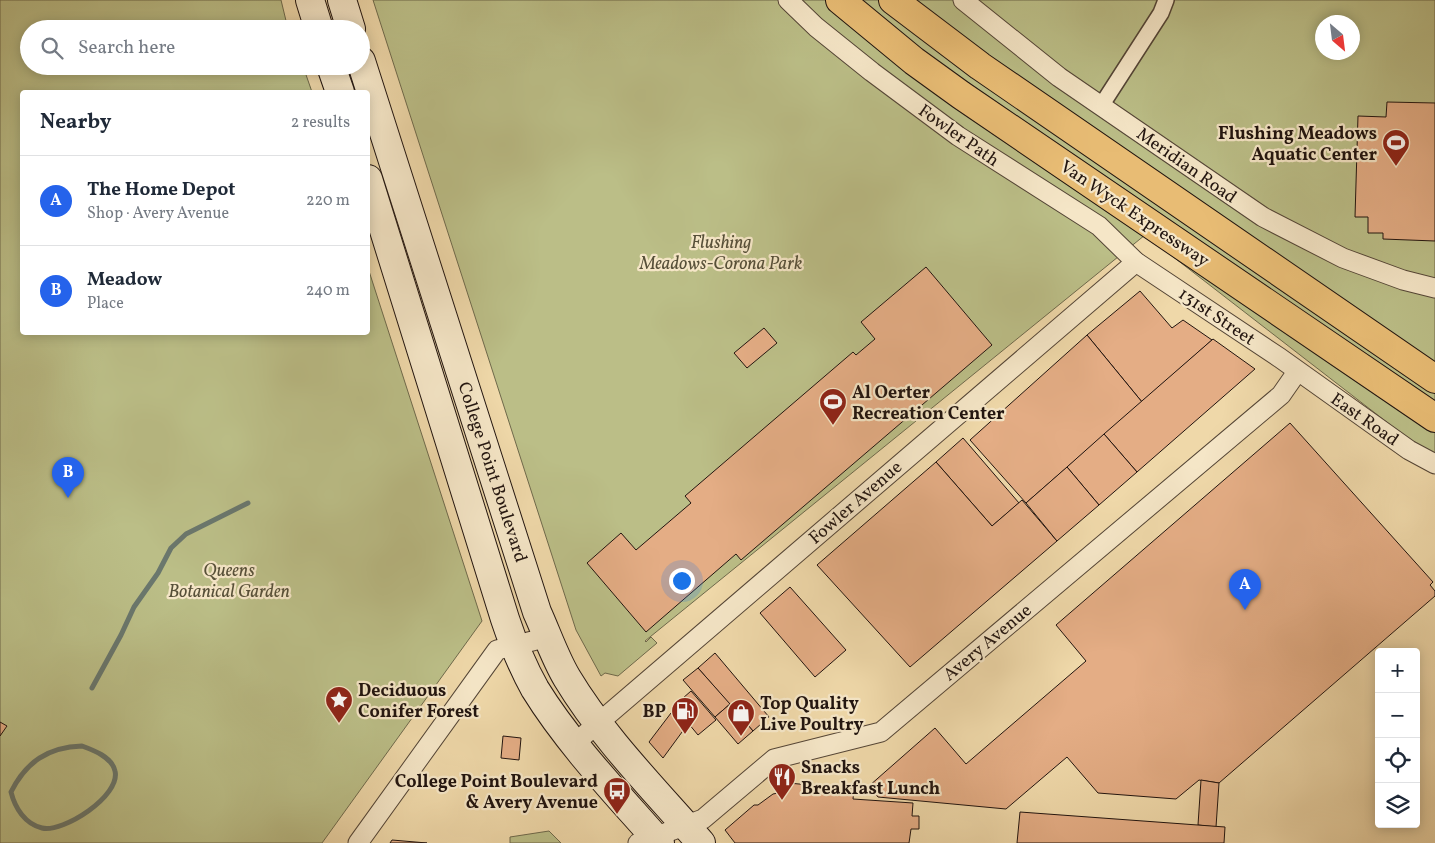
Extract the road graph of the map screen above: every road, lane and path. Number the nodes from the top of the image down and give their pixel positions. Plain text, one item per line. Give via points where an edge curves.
1 (310, 0) edge
2 (342, 0) edge
3 (788, 0) edge
4 (840, 0) edge
5 (893, 0) edge
6 (923, 0) edge
7 (963, 0) edge
8 (1166, 0) edge
9 (317, 20) edge
10 (348, 20) edge
11 (334, 75) edge
12 (365, 75) edge
13 (339, 90) edge
14 (1027, 100) junction
15 (1101, 106) junction
16 (370, 185) edge
17 (1136, 262) junction
18 (1435, 288) edge
19 (1297, 372) junction
20 (1435, 379) edge
21 (1435, 418) edge
22 (1409, 450) junction
23 (1435, 464) edge
24 (1435, 473) edge
25 (548, 637) junction
26 (514, 646) junction
27 (598, 723) junction
28 (575, 742) junction
29 (693, 834) edge
30 (651, 841) edge
31 (358, 843) edge

1 - 9 main road
2 - 10 main road
3 - 17 street, Fowler Path via 872,72 958,136 1099,226
4 - 21 highway, Van Wyck Expressway via 961,95
5 - 14 highway, Van Wyck Expressway
6 - 14 highway
7 - 15 street, Meridian Road via 1058,77
8 - 15 street via 1161,13
11 - 13 main road
12 - 25 main road, College Point Boulevard via 534,603
14 - 20 highway, Van Wyck Expressway
15 - 18 street, Meridian Road via 1263,217 1343,258
16 - 26 main road, College Point Boulevard
17 - 19 street, 131st Street
17 - 27 street, Fowler Avenue
19 - 22 street, East Road
19 - 29 street, Avery Avenue via 1281,395 881,732 774,759 703,818
22 - 23 street, East Road
22 - 24 street
25 - 26 street
25 - 27 main road, College Point Boulevard via 566,677
26 - 28 main road, College Point Boulevard via 536,690
26 - 31 street via 497,650
27 - 28 street, Fowler Avenue
27 - 29 main road, College Point Boulevard
28 - 30 main road, College Point Boulevard
29 - 30 street, Avery Avenue

